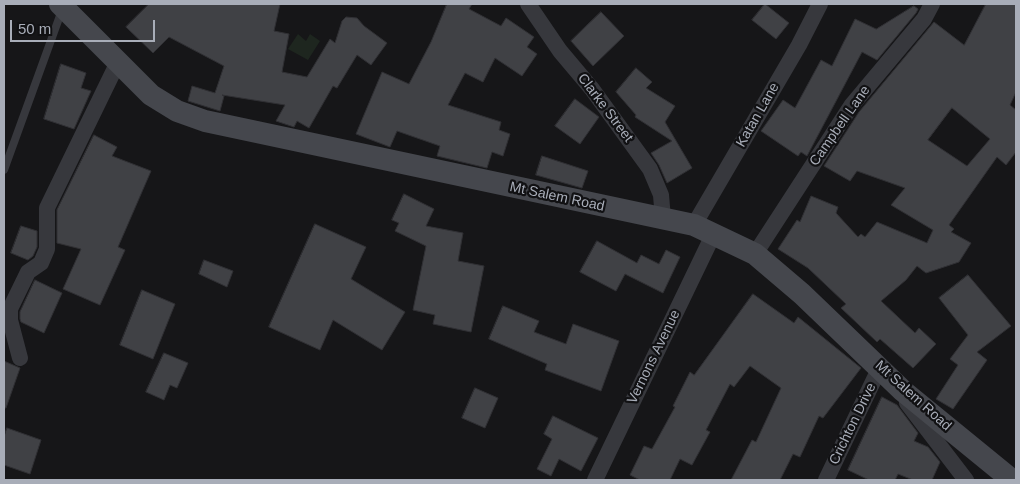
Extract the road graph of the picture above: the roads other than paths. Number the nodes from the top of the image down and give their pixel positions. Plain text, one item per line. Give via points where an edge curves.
1 (528, 4) edge
2 (820, 4) edge
3 (932, 4) edge
4 (62, 6) edge
5 (118, 62) junction
6 (4, 170) edge
7 (663, 219) junction
8 (694, 224) junction
9 (714, 233) junction
10 (755, 254) junction
11 (20, 358) dead end
12 (880, 368) junction
13 (594, 480) edge
14 (826, 480) edge
15 (966, 480) edge
16 (1012, 480) edge

1 - 7 street, Clarke Street via 650,169 661,195
2 - 8 street, Katan Lane
3 - 10 street, Campbell Lane via 924,19 851,106
4 - 5 street, Mt Salem Road
4 - 6 lane
5 - 7 street, Mt Salem Road via 151,95 177,112 206,121
5 - 11 street via 47,208 47,249 42,264 28,272 10,309
7 - 8 street, Mt Salem Road
8 - 9 street, Mt Salem Road
9 - 10 street, Mt Salem Road
9 - 13 street, Vernons Avenue
10 - 12 street, Mt Salem Road
12 - 14 street, Crichton Drive
12 - 15 street
12 - 16 street, Mt Salem Road

